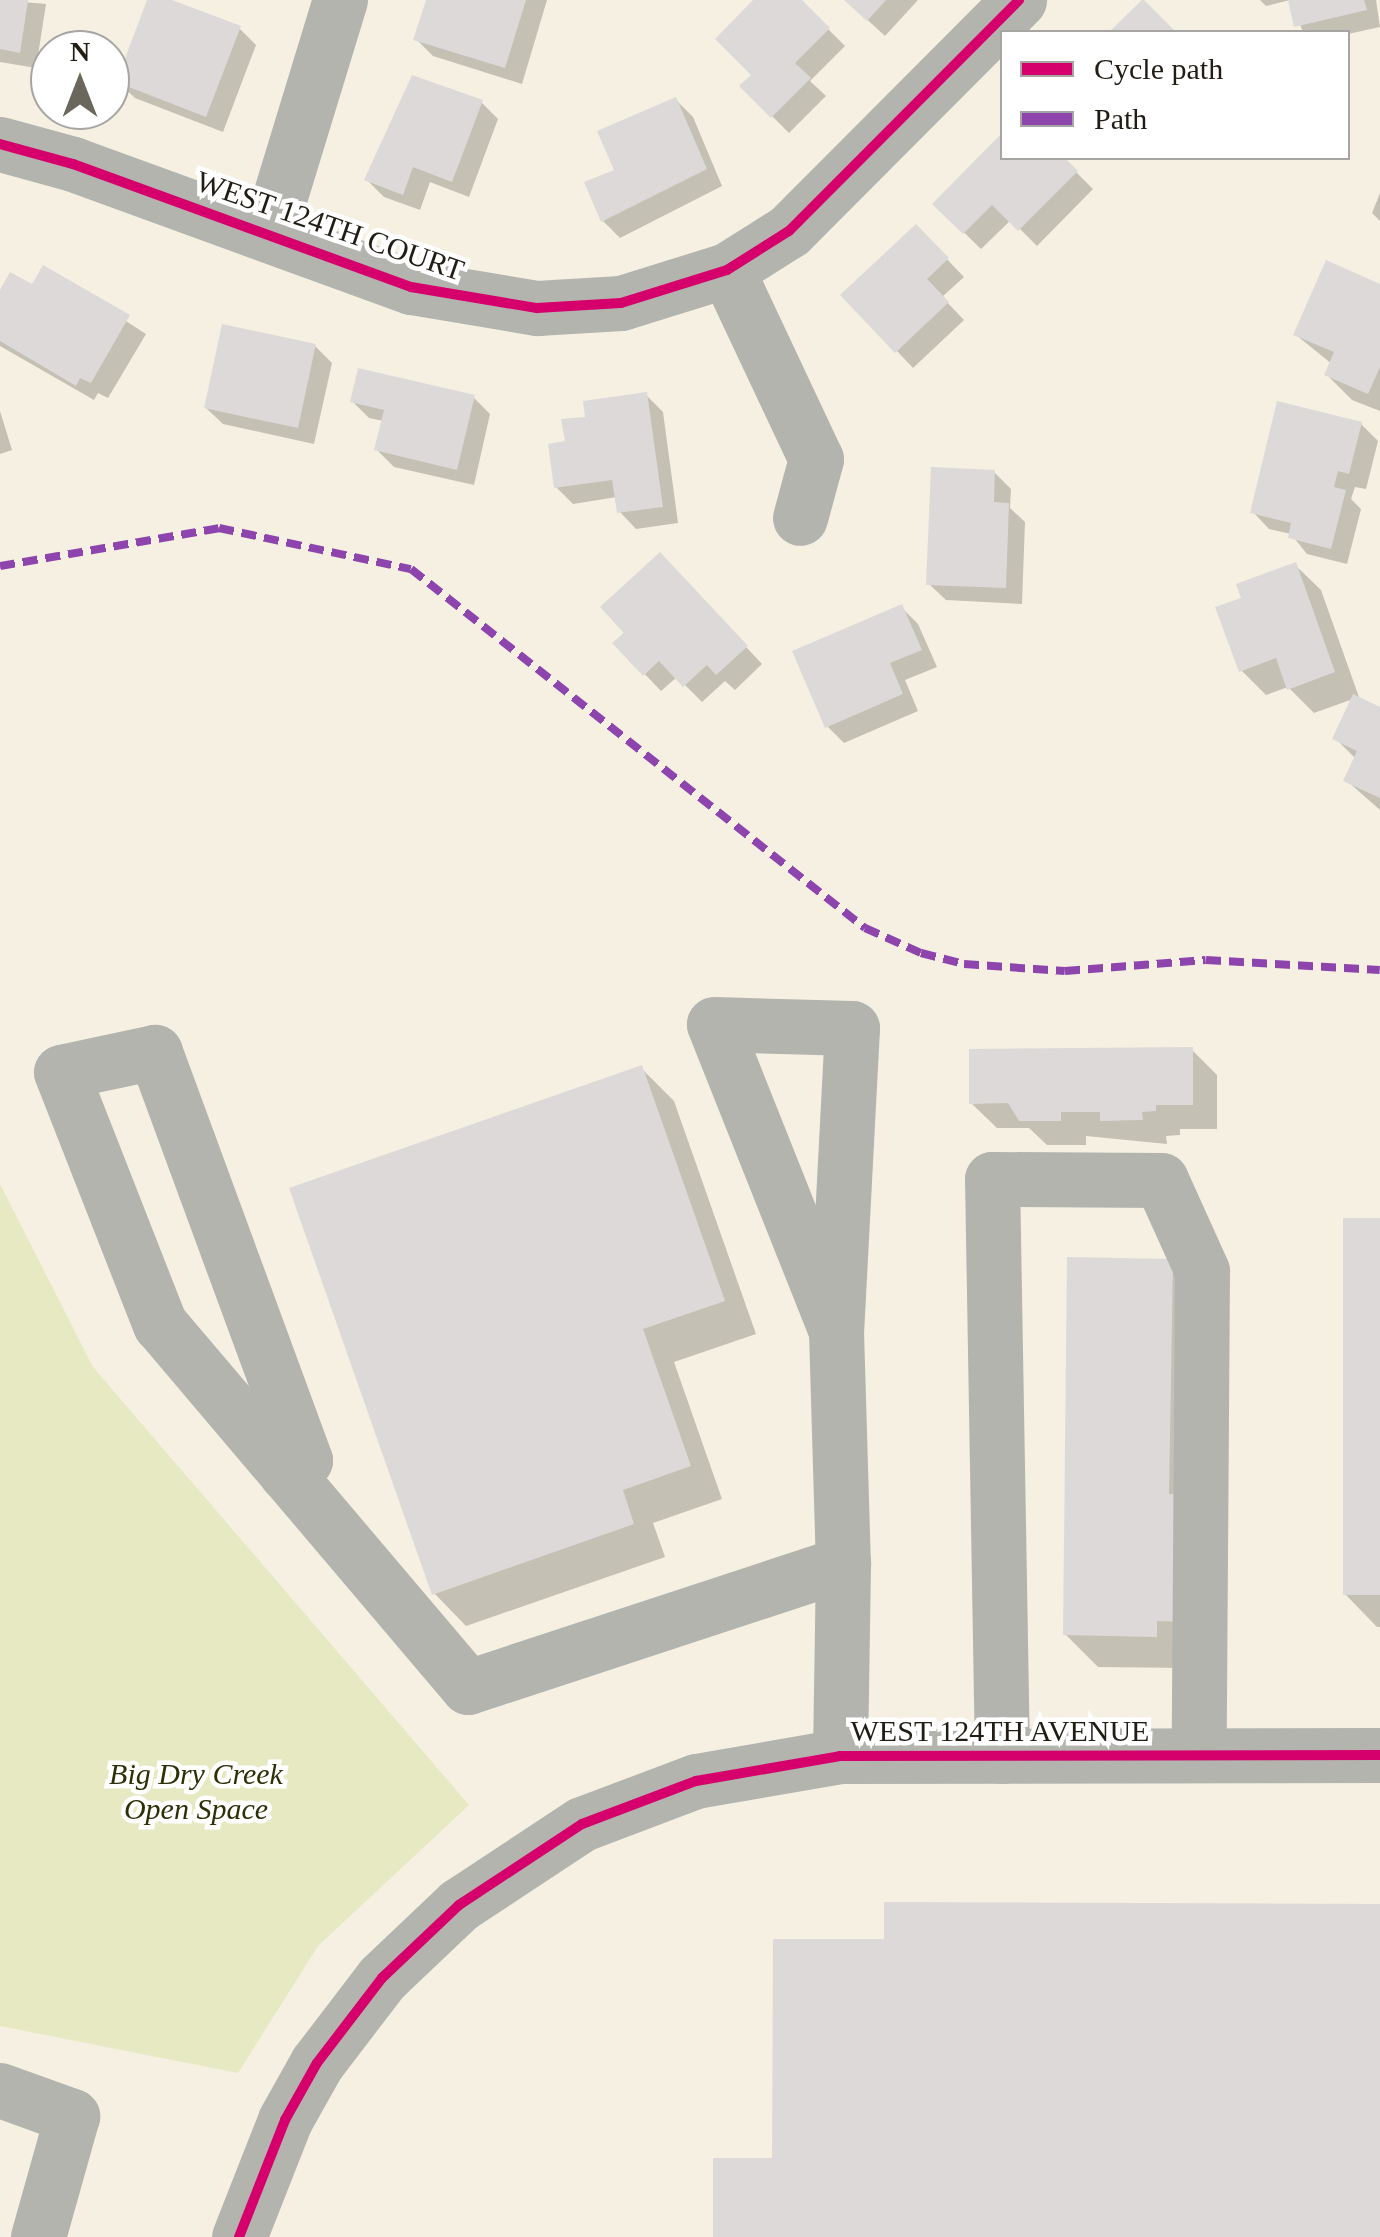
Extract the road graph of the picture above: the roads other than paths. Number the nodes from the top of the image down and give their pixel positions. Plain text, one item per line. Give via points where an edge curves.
1 (340, 0) edge
2 (1019, 0) edge
3 (0, 144) edge
4 (269, 232) junction
5 (727, 270) junction
6 (800, 518) dead end
7 (836, 1331) junction
8 (286, 1473) junction
9 (843, 1564) junction
10 (1199, 1755) junction
11 (1380, 1755) edge
12 (840, 1756) junction
13 (1002, 1756) junction
14 (0, 2090) edge
15 (38, 2237) edge
16 (239, 2237) edge

1 - 4 street
2 - 5 street, WEST 124TH COURT via 788,231
3 - 4 street, WEST 124TH COURT
4 - 5 street, WEST 124TH COURT via 411,287 537,308 621,303
5 - 6 street via 816,459
7 - 7 street via 852,1028 714,1024 807,1258
7 - 9 street
8 - 8 street via 160,1324 61,1072 156,1052 305,1460
8 - 9 street via 468,1687
9 - 12 street
10 - 11 street, WEST 124TH AVENUE
10 - 13 street, WEST 124TH AVENUE
10 - 13 street via 1202,1271 1161,1180 992,1180
12 - 13 street, WEST 124TH AVENUE
12 - 16 street, WEST 124TH AVENUE via 736,1772 641,1800 527,1855 459,1905 382,1978 317,2063 285,2120
14 - 15 street via 72,2116

